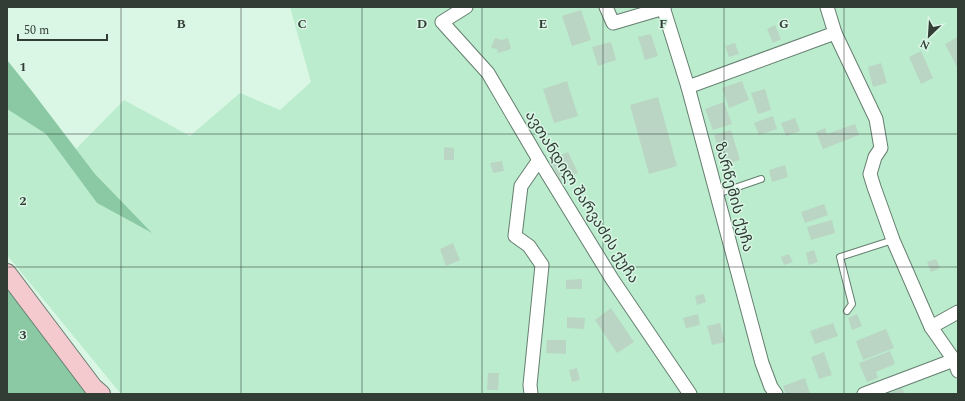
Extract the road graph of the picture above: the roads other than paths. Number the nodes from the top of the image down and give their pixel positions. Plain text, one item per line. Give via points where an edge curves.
1 (466, 7) edge
2 (606, 7) edge
3 (827, 7) edge
4 (664, 8) edge
5 (835, 33) junction
6 (688, 87) junction
7 (539, 160) junction
8 (761, 179) dead end
9 (717, 194) junction
10 (893, 240) junction
11 (7, 273) edge
12 (848, 311) dead end
13 (958, 312) edge
14 (931, 327) junction
15 (956, 366) edge
16 (101, 394) edge
17 (531, 394) edge
18 (690, 394) edge
19 (776, 394) edge
20 (864, 394) edge

1 - 7 street, ავთანდილ შარვაძის ქუჩა via 442,22 488,74
2 - 4 street via 613,22
3 - 5 street
4 - 6 street, ზარწემის ქუჩა
5 - 6 street
5 - 10 street via 876,119 881,148 875,157 870,174
6 - 9 street, ზარწემის ქუჩა
7 - 17 street via 520,186 515,236 529,246 542,265
7 - 18 street, ავთანდილ შარვაძის ქუჩა via 612,278
8 - 9 lane
9 - 19 street, ზარწემის ქუჩა via 762,363
10 - 12 lane via 840,257 852,304
10 - 14 street
11 - 16 main road via 93,387
13 - 14 street
14 - 15 street
15 - 20 street

